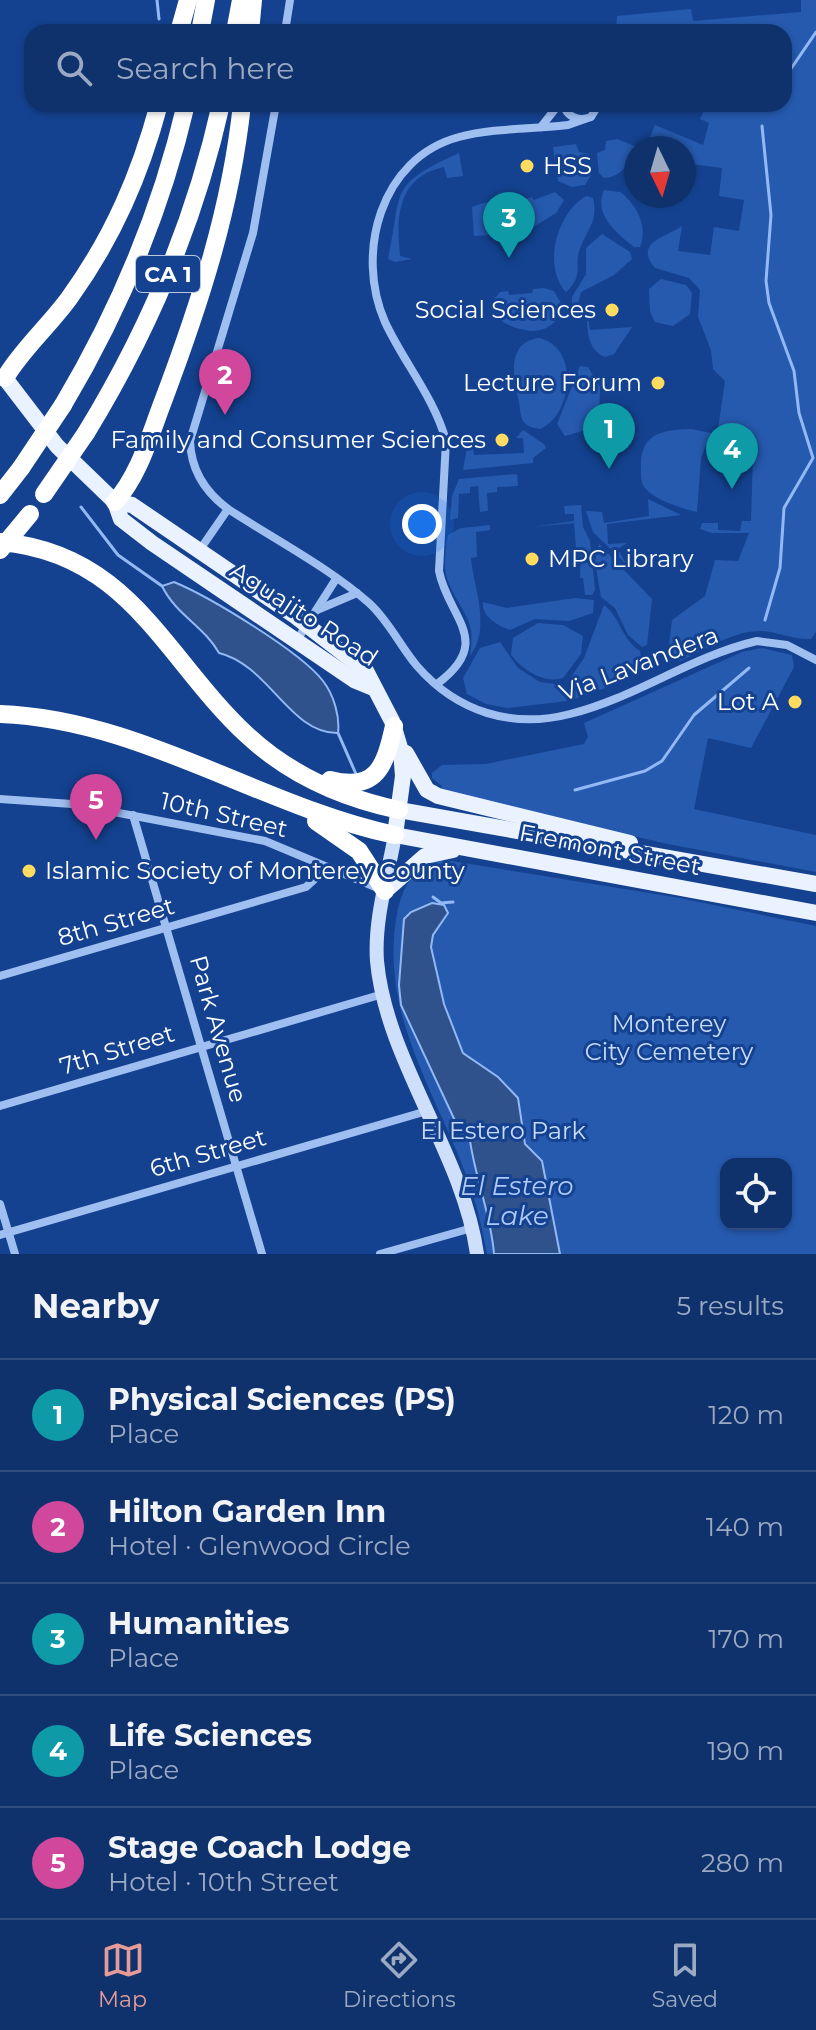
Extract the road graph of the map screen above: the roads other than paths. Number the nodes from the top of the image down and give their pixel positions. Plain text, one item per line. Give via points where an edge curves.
1 (188, 0) edge
2 (206, 0) edge
3 (241, 0) edge
4 (253, 0) edge
5 (290, 0) edge
6 (181, 24) edge
7 (202, 24) edge
8 (236, 24) edge
9 (251, 24) edge
10 (286, 24) edge
11 (157, 112) edge
12 (184, 112) edge
13 (219, 112) edge
14 (241, 112) edge
15 (275, 112) edge
16 (554, 112) edge
17 (568, 112) edge
18 (595, 112) edge
19 (585, 119) junction
20 (541, 128) junction
21 (5, 378) joint
22 (0, 495) edge
23 (115, 502) junction
24 (228, 509) junction
25 (0, 542) edge
26 (0, 550) edge
27 (198, 552) junction
28 (336, 579) junction
29 (357, 593) junction
30 (312, 618) junction
31 (297, 640) junction
32 (816, 660) edge
33 (437, 684) junction
34 (371, 687) junction
35 (0, 714) edge
36 (394, 726) junction
37 (292, 770) junction
38 (0, 799) edge
39 (287, 802) junction
40 (399, 810) junction
41 (133, 815) junction
42 (395, 835) junction
43 (468, 848) junction
44 (697, 863) junction
45 (328, 867) junction
46 (816, 884) edge
47 (385, 891) junction
48 (816, 913) edge
49 (167, 928) junction
50 (0, 976) edge
51 (383, 994) junction
52 (203, 1045) junction
53 (0, 1106) edge
54 (427, 1111) junction
55 (237, 1165) junction
56 (0, 1204) edge
57 (472, 1228) junction
58 (4, 1234) edge
59 (15, 1254) edge
60 (262, 1254) edge
61 (380, 1254) edge
62 (477, 1254) edge

1 - 6 highway
2 - 7 highway
3 - 8 highway
4 - 9 highway
5 - 10 street
11 - 21 highway via 137,177 110,235 68,299
12 - 22 highway, CA 1, bridge via 137,261 107,325 63,405
13 - 26 highway, CA 1, bridge via 172,265 133,352 86,433
14 - 23 highway via 226,206 202,295 137,468
15 - 24 street, Via Lavandera via 253,233 190,441 201,483
16 - 20 street
17 - 19 street
18 - 19 street
19 - 20 street
20 - 33 street via 457,138 419,157 397,179 375,235 373,272 379,305 446,441 439,571 463,622 465,639 453,671
21 - 23 main road via 57,446
23 - 27 main road, Aguajito Road via 132,505
23 - 31 main road, Aguajito Road via 118,515 141,535
24 - 27 street
24 - 28 street, Via Lavandera
25 - 37 highway via 68,560 120,591 245,733
27 - 30 main road, Aguajito Road
28 - 29 street, Via Lavandera
28 - 30 street
29 - 30 street
29 - 33 street, Via Lavandera
30 - 31 street
30 - 34 main road, Aguajito Road via 366,671
31 - 34 main road, Aguajito Road
32 - 33 street, Via Lavandera via 787,645 757,641 590,708 532,720 476,711
34 - 36 main road
35 - 39 highway via 58,719 105,731
36 - 37 highway via 384,763 368,780 341,783
36 - 40 main road via 403,768
36 - 44 main road via 420,780 438,796 574,827
37 - 40 highway via 344,794
38 - 41 street, 10th Street via 38,799
39 - 42 highway
39 - 47 highway via 355,848
40 - 42 main road
40 - 44 main road, Fremont Street
41 - 45 street, 10th Street via 265,841
41 - 49 street, Park Avenue
42 - 43 main road, Fremont Street
42 - 47 main road
43 - 47 main road via 425,856
43 - 48 main road, Fremont Street
44 - 46 main road, Fremont Street
45 - 47 street, 10th Street
45 - 49 street, 8th Street via 306,887
47 - 51 main road via 377,946
49 - 50 street, 8th Street
49 - 52 street, Park Avenue
51 - 52 street, 7th Street
51 - 54 main road
52 - 53 street, 7th Street
52 - 55 street, Park Avenue
54 - 55 street, 6th Street
54 - 57 main road
55 - 58 street, 6th Street
55 - 60 street, Park Avenue
56 - 58 street
57 - 61 street
57 - 62 main road
58 - 59 street

